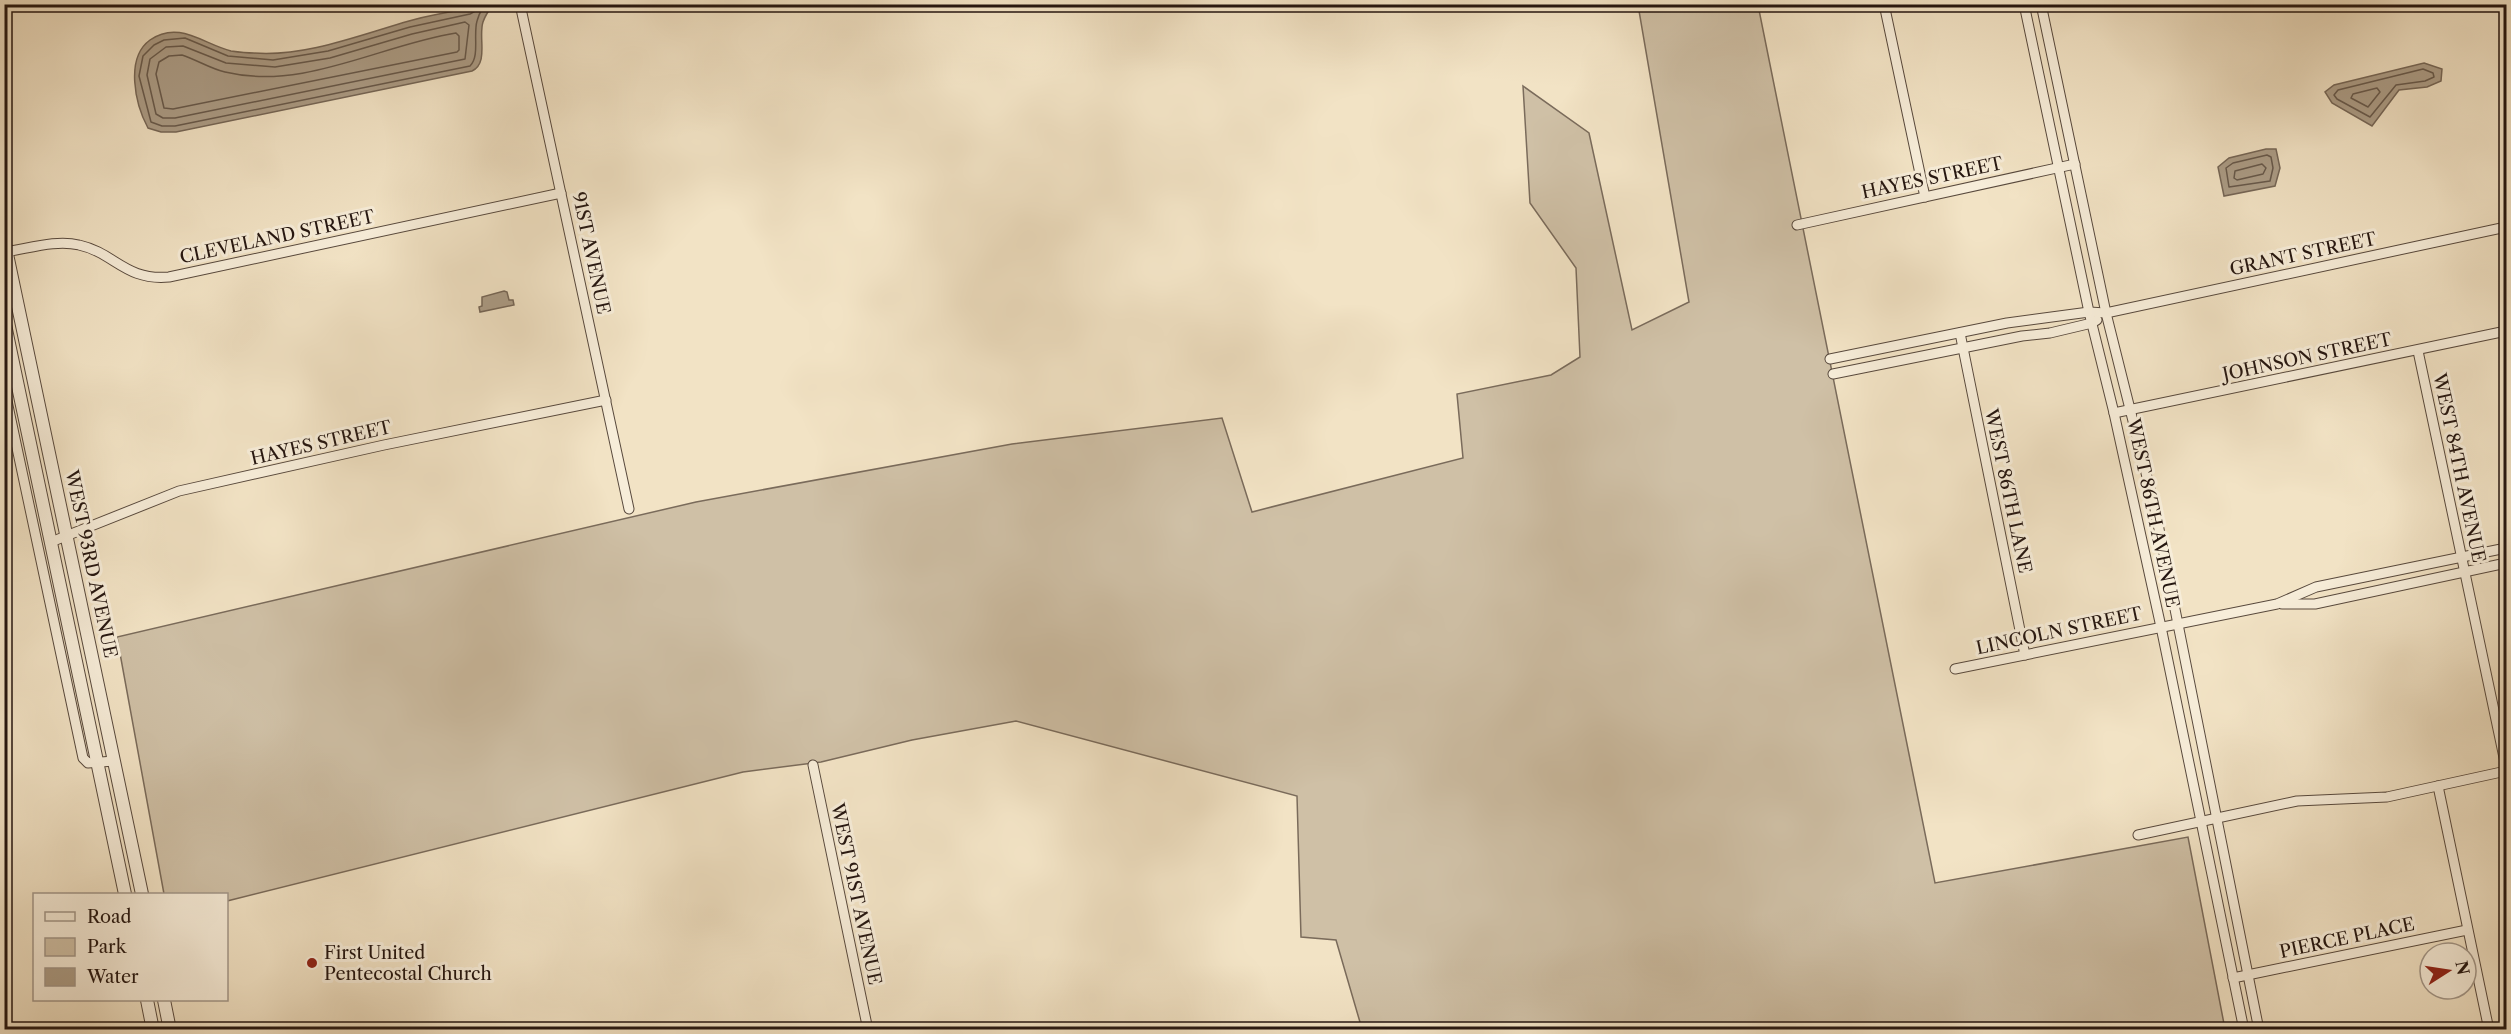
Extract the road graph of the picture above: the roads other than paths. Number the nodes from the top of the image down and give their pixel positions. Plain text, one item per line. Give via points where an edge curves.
1 (520, 4) edge
2 (1884, 4) edge
3 (2024, 4) edge
4 (2041, 4) edge
5 (2075, 164) junction
6 (2059, 168) junction
7 (561, 193) junction
8 (1925, 197) junction
9 (1797, 225) dead end
10 (2506, 227) edge
11 (5, 248) edge
12 (2089, 312) junction
13 (2106, 313) junction
14 (4, 320) edge
15 (2092, 323) junction
16 (2506, 331) edge
17 (1960, 333) junction
18 (1962, 348) junction
19 (2418, 351) junction
20 (1830, 359) dead end
21 (1833, 374) dead end
22 (4, 387) edge
23 (606, 400) junction
24 (2129, 410) junction
25 (2114, 413) junction
26 (629, 509) dead end
27 (67, 535) junction
28 (51, 542) junction
29 (2506, 548) edge
30 (2460, 556) junction
31 (2506, 563) edge
32 (2464, 573) junction
33 (2277, 604) junction
34 (2178, 624) junction
35 (2161, 627) junction
36 (2025, 655) junction
37 (1955, 669) dead end
38 (114, 761) junction
39 (98, 764) junction
40 (813, 765) dead end
41 (2506, 769) edge
42 (2439, 786) junction
43 (2216, 817) junction
44 (2201, 820) junction
45 (2138, 835) dead end
46 (125, 893) edge
47 (142, 893) edge
48 (2467, 930) junction
49 (2248, 975) junction
50 (2233, 978) junction
51 (147, 1001) edge
52 (164, 1001) edge
53 (153, 1029) edge
54 (170, 1029) edge
55 (868, 1029) edge
56 (2244, 1029) edge
57 (2259, 1029) edge
58 (2489, 1029) edge

1 - 7 street, 91ST AVENUE
2 - 8 street
3 - 6 street, WEST 86TH AVENUE
4 - 5 street, WEST 86TH AVENUE
5 - 6 street, HAYES STREET
5 - 13 street, WEST 86TH AVENUE
6 - 8 street, HAYES STREET
6 - 12 street, WEST 86TH AVENUE
7 - 11 street, CLEVELAND STREET via 169,277 139,276 76,244
7 - 23 street, 91ST AVENUE
8 - 9 street, HAYES STREET
10 - 13 street, GRANT STREET
11 - 27 street, WEST 93RD AVENUE
12 - 13 street, GRANT STREET
12 - 15 street, WEST 86TH AVENUE
12 - 17 street, GRANT STREET
13 - 15 street, GRANT STREET
13 - 24 street, WEST 86TH AVENUE
14 - 28 street, WEST 93RD AVENUE
15 - 18 street, GRANT STREET
15 - 25 street, WEST 86TH AVENUE
16 - 19 street, JOHNSON STREET
17 - 18 street, WEST 86TH LANE
17 - 20 street, GRANT STREET
18 - 21 street, GRANT STREET
18 - 36 street, WEST 86TH LANE
19 - 24 street, JOHNSON STREET
19 - 30 street, WEST 84TH AVENUE
22 - 39 street via 83,758
23 - 26 street, 91ST AVENUE
23 - 27 street, HAYES STREET via 179,491
24 - 25 street, JOHNSON STREET
24 - 34 street, WEST 86TH AVENUE via 2155,509
25 - 35 street, WEST 86TH AVENUE
27 - 28 street, HAYES STREET
27 - 38 street, WEST 93RD AVENUE
28 - 39 street, WEST 93RD AVENUE
29 - 30 street, LINCOLN STREET
30 - 32 street, WEST 84TH AVENUE
30 - 33 street, LINCOLN STREET via 2316,587
31 - 32 street, LINCOLN STREET
32 - 33 street, LINCOLN STREET via 2315,604
32 - 41 street, WEST 84TH AVENUE
33 - 34 street, LINCOLN STREET
34 - 35 street, LINCOLN STREET
34 - 43 street, WEST 86TH AVENUE
35 - 36 street, LINCOLN STREET
35 - 44 street, WEST 86TH AVENUE
36 - 37 street, LINCOLN STREET
38 - 39 street
38 - 47 street, WEST 93RD AVENUE
39 - 46 street, WEST 93RD AVENUE
40 - 55 street, WEST 91ST AVENUE
41 - 42 street
42 - 43 street via 2387,797 2297,801
42 - 48 street
43 - 44 street
43 - 49 street, WEST 86TH AVENUE
44 - 45 street
44 - 50 street, WEST 86TH AVENUE
48 - 49 street, PIERCE PLACE
48 - 58 street
49 - 50 street, PIERCE PLACE
49 - 57 street, WEST 86TH AVENUE
50 - 56 street, WEST 86TH AVENUE
51 - 53 street
52 - 54 street

